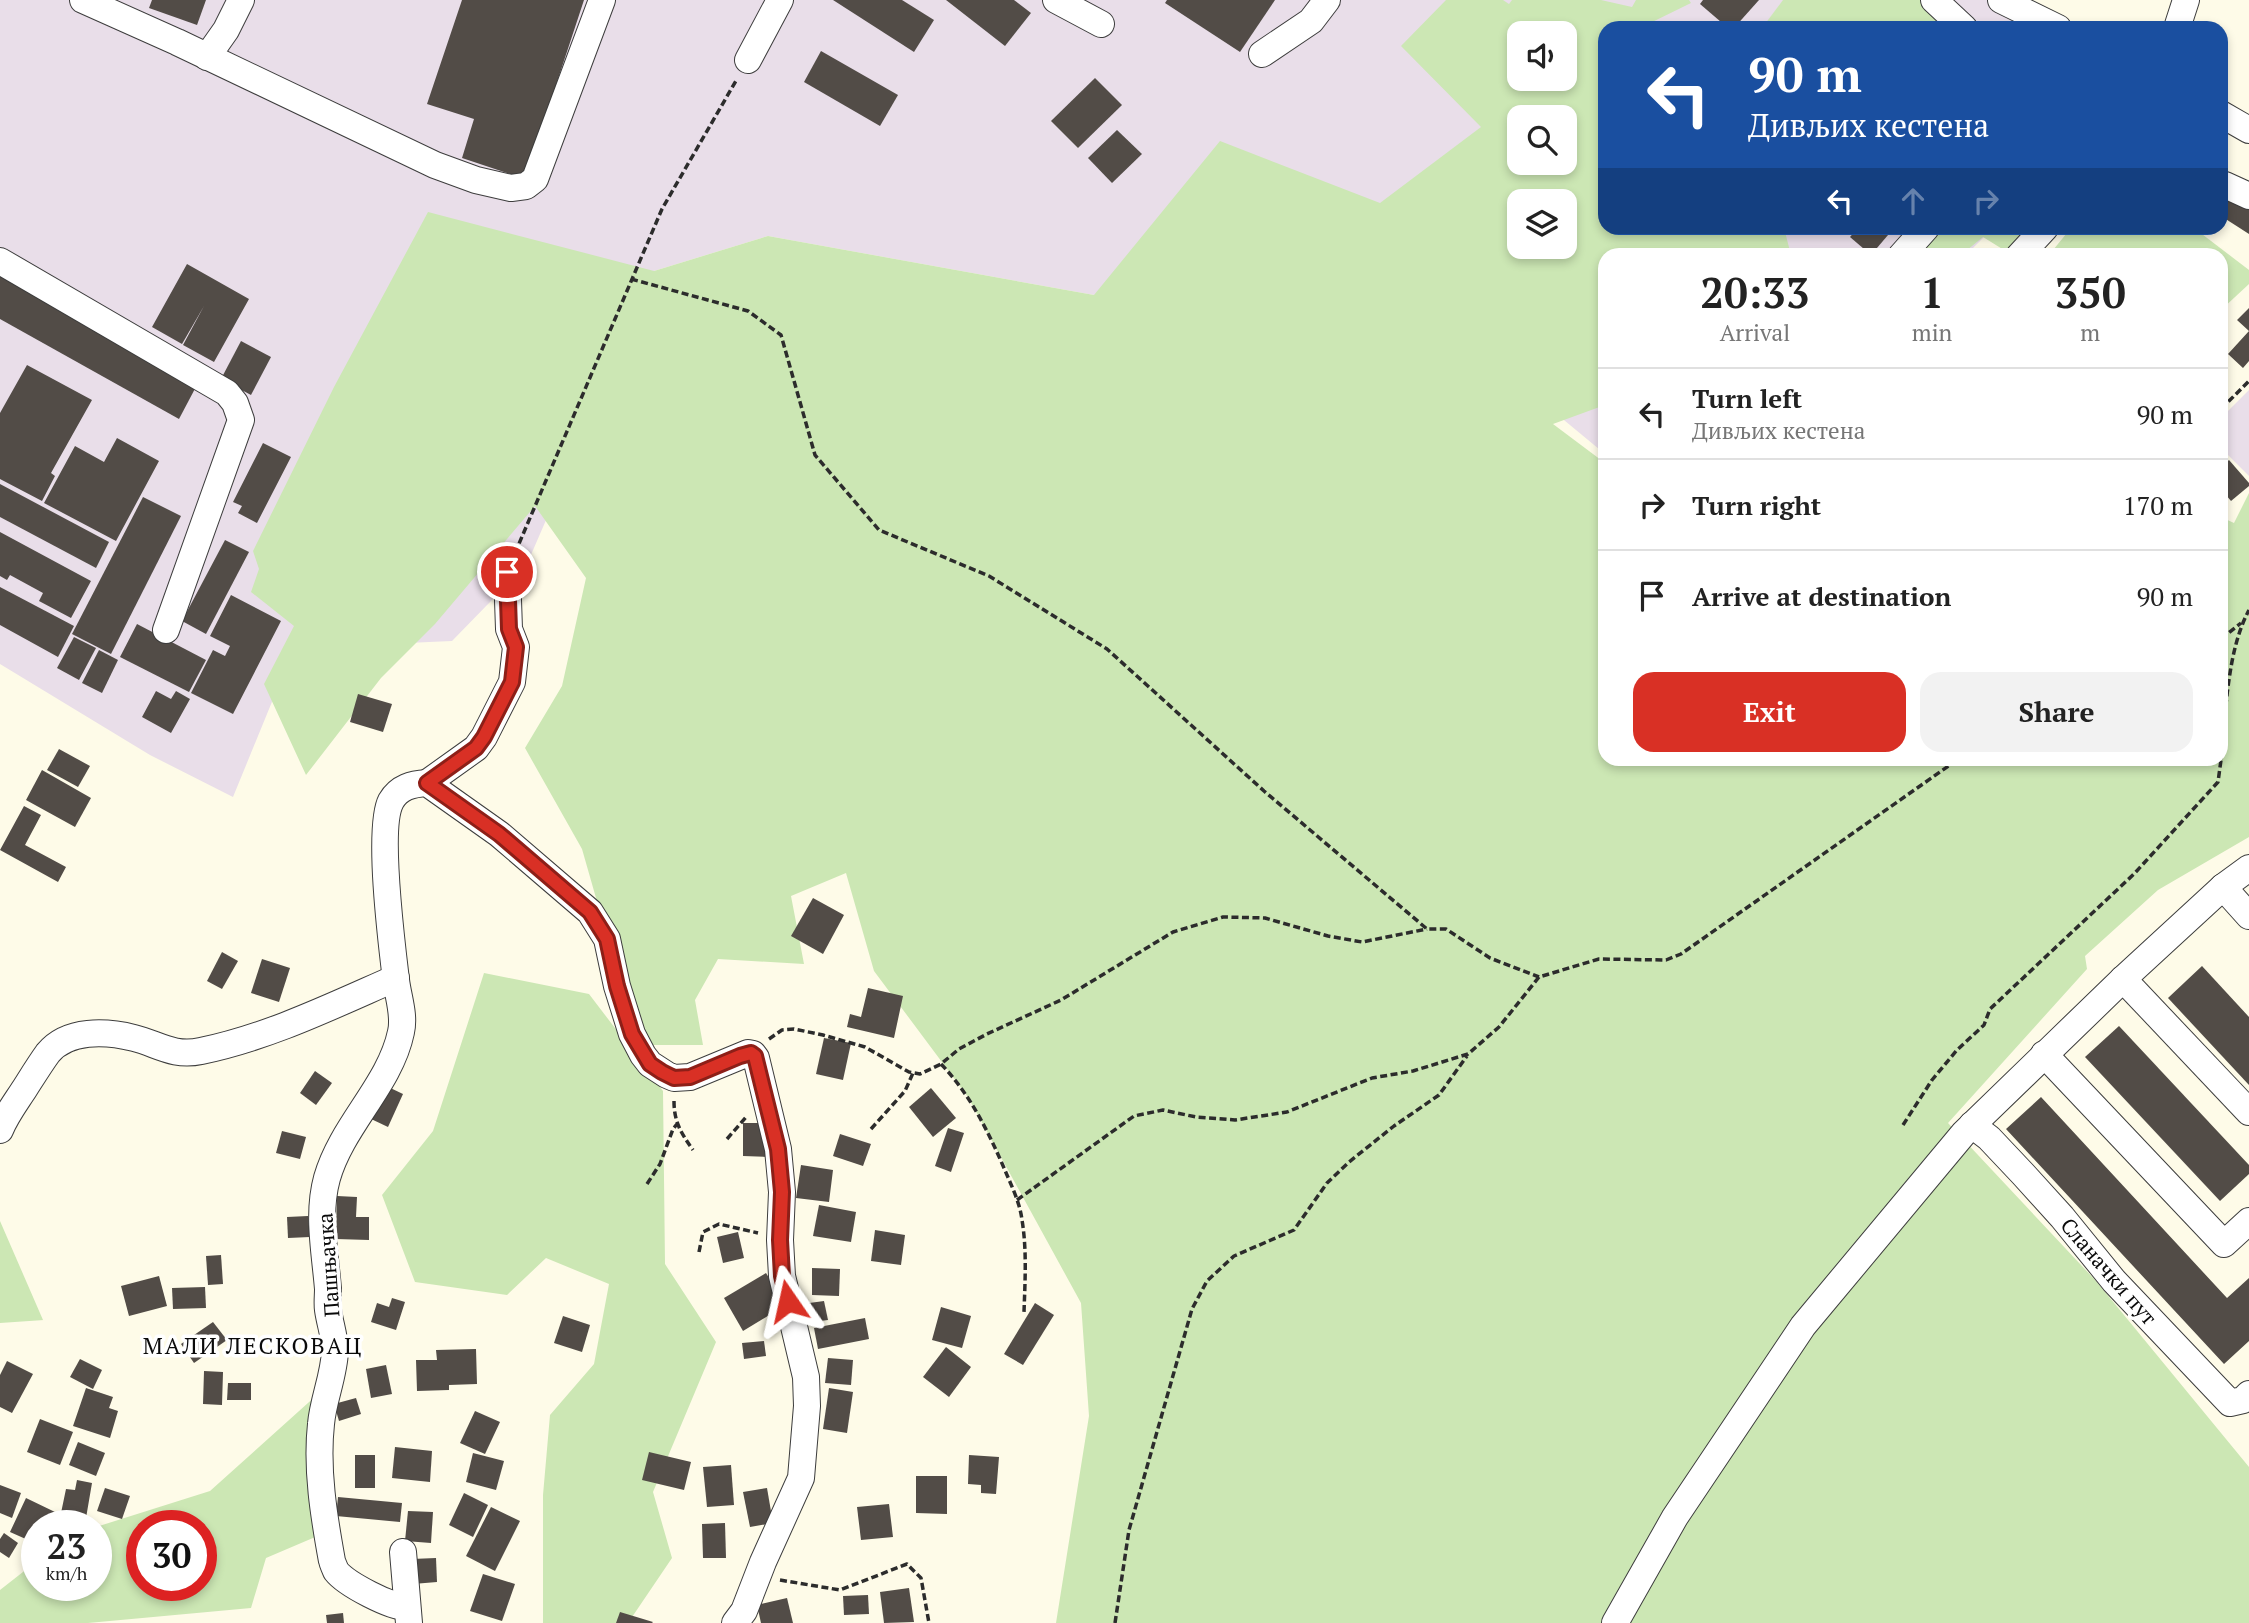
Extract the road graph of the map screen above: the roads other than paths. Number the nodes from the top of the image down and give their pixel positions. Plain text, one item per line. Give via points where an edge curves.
1 (83, 0) edge
2 (241, 0) edge
3 (602, 0) edge
4 (780, 0) edge
5 (1056, 0) edge
6 (1327, 0) edge
7 (1934, 0) edge
8 (2001, 0) edge
9 (2186, 0) edge
10 (1956, 21) edge
11 (2044, 21) edge
12 (2179, 21) edge
13 (1101, 24) dead end
14 (1262, 54) dead end
15 (207, 57) junction
16 (748, 60) road end
17 (2228, 118) edge
18 (2249, 131) edge
19 (2038, 235) edge
20 (2026, 248) edge
21 (0, 261) edge
22 (507, 572) road end
23 (166, 630) dead end
24 (427, 783) junction
25 (2249, 868) edge
26 (2223, 887) junction
27 (2249, 916) edge
28 (396, 978) junction
29 (2123, 979) junction
30 (2044, 1054) junction
31 (2249, 1112) edge
32 (1968, 1129) junction
33 (0, 1130) edge
34 (2249, 1221) edge
35 (2249, 1394) edge
36 (403, 1552) dead end
37 (408, 1615) edge
38 (735, 1623) edge
39 (1615, 1623) edge

1 - 15 street
2 - 15 street
3 - 15 street via 535,179 526,186 511,188 476,180 416,157
4 - 16 street
5 - 13 street
6 - 14 street via 1311,21
7 - 10 street
8 - 11 street
9 - 12 street
17 - 18 street
19 - 20 street
21 - 23 street via 227,393 235,403 240,420
22 - 24 street via 509,629 516,647 512,682 476,748
24 - 28 street via 410,784 389,804 385,847
24 - 38 street via 499,834 590,912 607,939 632,1034 650,1064 674,1078 690,1077 740,1056 753,1054 757,1062 778,1149 782,1276 806,1377 805,1446 798,1486
25 - 26 street
26 - 27 street
26 - 29 street
28 - 33 street via 268,1033 198,1052 179,1053 108,1034 83,1034 63,1041 50,1051
28 - 37 street, Пашњачка via 402,1022 397,1048 345,1138 327,1178 323,1202 328,1308 335,1351 321,1424 320,1465 336,1571
29 - 30 street
29 - 31 street
30 - 32 street
30 - 34 street via 2224,1244
32 - 35 street, Сланачки пут via 1989,1138 2063,1217 2114,1281 2230,1403
32 - 39 street via 1803,1326 1675,1517
36 - 37 street, Пашњачка

